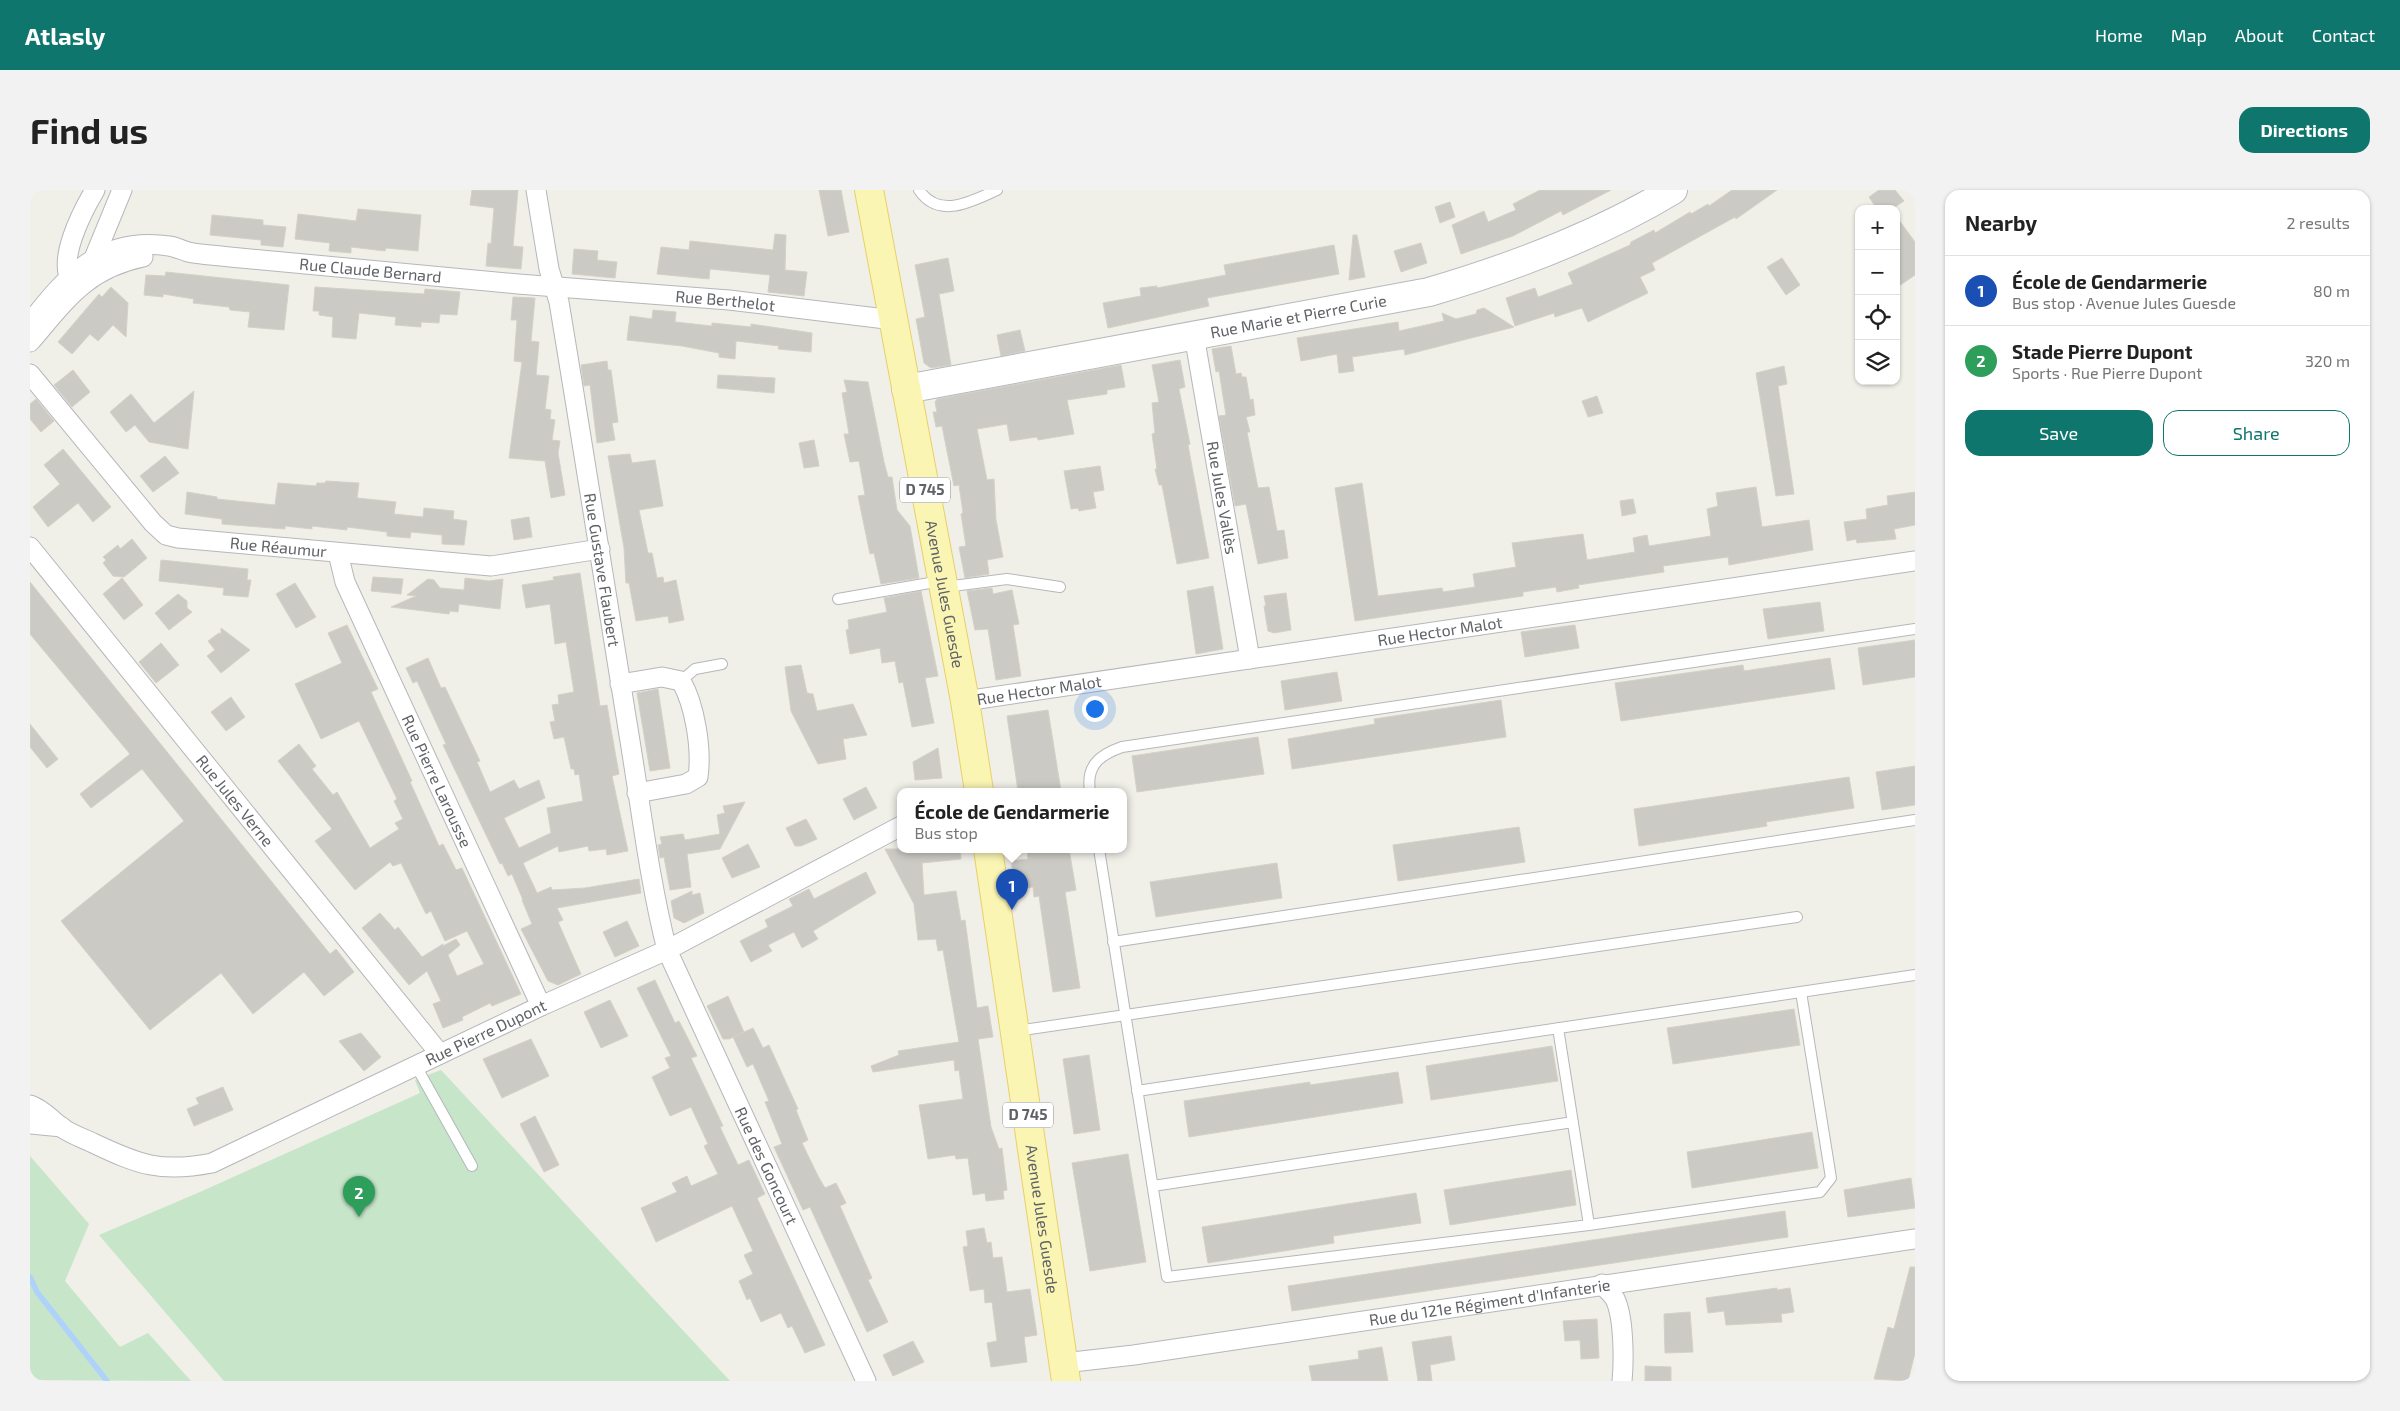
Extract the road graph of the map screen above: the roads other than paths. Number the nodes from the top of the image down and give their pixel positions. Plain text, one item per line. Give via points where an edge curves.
1 (95, 190) edge
2 (122, 190) edge
3 (536, 190) edge
4 (869, 190) edge
5 (919, 190) edge
6 (997, 190) edge
7 (1673, 190) edge
8 (110, 219) junction
9 (141, 246) junction
10 (189, 252) junction
11 (94, 259) junction
12 (77, 282) junction
13 (554, 287) junction
14 (894, 320) junction
15 (30, 323) edge
16 (1194, 335) junction
17 (30, 342) edge
18 (30, 374) edge
19 (906, 389) junction
20 (30, 547) edge
21 (600, 549) junction
22 (338, 552) junction
23 (1915, 561) edge
24 (942, 584) junction
25 (1060, 586) dead end
26 (838, 599) dead end
27 (1915, 629) edge
28 (1250, 659) junction
29 (722, 664) dead end
30 (681, 681) junction
31 (620, 684) junction
32 (965, 701) junction
33 (976, 788) edge
34 (1090, 788) edge
35 (637, 793) junction
36 (1915, 820) edge
37 (897, 828) edge
38 (989, 853) edge
39 (1100, 853) edge
40 (1797, 917) dead end
41 (1113, 942) junction
42 (667, 950) junction
43 (1915, 975) edge
44 (1801, 992) junction
45 (541, 1006) junction
46 (1125, 1016) junction
47 (1558, 1028) junction
48 (1016, 1031) junction
49 (440, 1054) junction
50 (416, 1066) junction
51 (1138, 1091) junction
52 (30, 1109) edge
53 (1573, 1122) junction
54 (472, 1166) dead end
55 (1153, 1186) junction
56 (1589, 1225) junction
57 (1915, 1239) edge
58 (1602, 1284) junction
59 (1065, 1372) edge
60 (866, 1381) edge
61 (1622, 1381) edge

1 - 12 street via 83,210 66,266
2 - 8 street
3 - 13 street, Rue Gustave Flaubert
4 - 14 main road, Avenue Jules Guesde / D 745
5 - 6 lane via 925,198 943,206 958,207
7 - 16 street, Rue Marie et Pierre Curie via 1588,235 1497,272 1429,292
8 - 9 street via 122,238
8 - 11 street
9 - 10 street via 169,246
9 - 11 street via 111,251
10 - 12 street via 122,261
10 - 13 street, Rue Claude Bernard
11 - 12 street
12 - 15 street
12 - 17 street
13 - 14 street, Rue Berthelot via 729,300
13 - 21 street, Rue Gustave Flaubert
14 - 19 main road, Avenue Jules Guesde / D 745
16 - 19 street, Rue Marie et Pierre Curie
16 - 28 street, Rue Jules Vallès
18 - 22 street, Rue Réaumur via 153,523 166,534 178,538
19 - 24 main road, Avenue Jules Guesde / D 745
20 - 49 street, Rue Jules Verne
21 - 22 street, Rue Réaumur via 491,566
21 - 31 street, Rue Gustave Flaubert
22 - 45 street, Rue Pierre Larousse via 345,582
23 - 28 street, Rue Hector Malot
24 - 25 lane via 1006,579
24 - 26 lane
24 - 32 main road, Avenue Jules Guesde / D 745
27 - 34 lane via 1122,747 1106,752 1093,765
28 - 32 street, Rue Hector Malot
29 - 30 lane via 695,670
30 - 31 street via 662,677
30 - 35 street via 690,697 700,762 698,777 686,784
31 - 35 street, Rue Gustave Flaubert
32 - 33 main road, Avenue Jules Guesde / D 745
35 - 42 street, Rue Gustave Flaubert via 656,906
36 - 41 lane
37 - 42 street, Rue Pierre Dupont
38 - 48 main road, Avenue Jules Guesde / D 745
39 - 41 lane
40 - 46 lane
41 - 46 lane
42 - 45 street, Rue Pierre Dupont
42 - 60 street, Rue des Goncourt
43 - 44 lane
44 - 47 lane
44 - 56 lane via 1832,1178 1820,1192
45 - 49 street, Rue Pierre Dupont
46 - 48 lane
46 - 51 lane
47 - 51 lane
47 - 53 lane
48 - 59 main road, Avenue Jules Guesde / D 745
49 - 50 street, Rue Pierre Dupont
50 - 52 street, Rue Pierre Dupont via 212,1162 185,1168 137,1163
50 - 54 lane
51 - 55 lane
53 - 55 lane
53 - 56 lane
55 - 56 lane via 1167,1277
57 - 58 street, Rue du 121e Régiment d'Infanterie
58 - 59 street, Rue du 121e Régiment d'Infanterie via 1144,1354
58 - 61 street via 1615,1299 1620,1316

